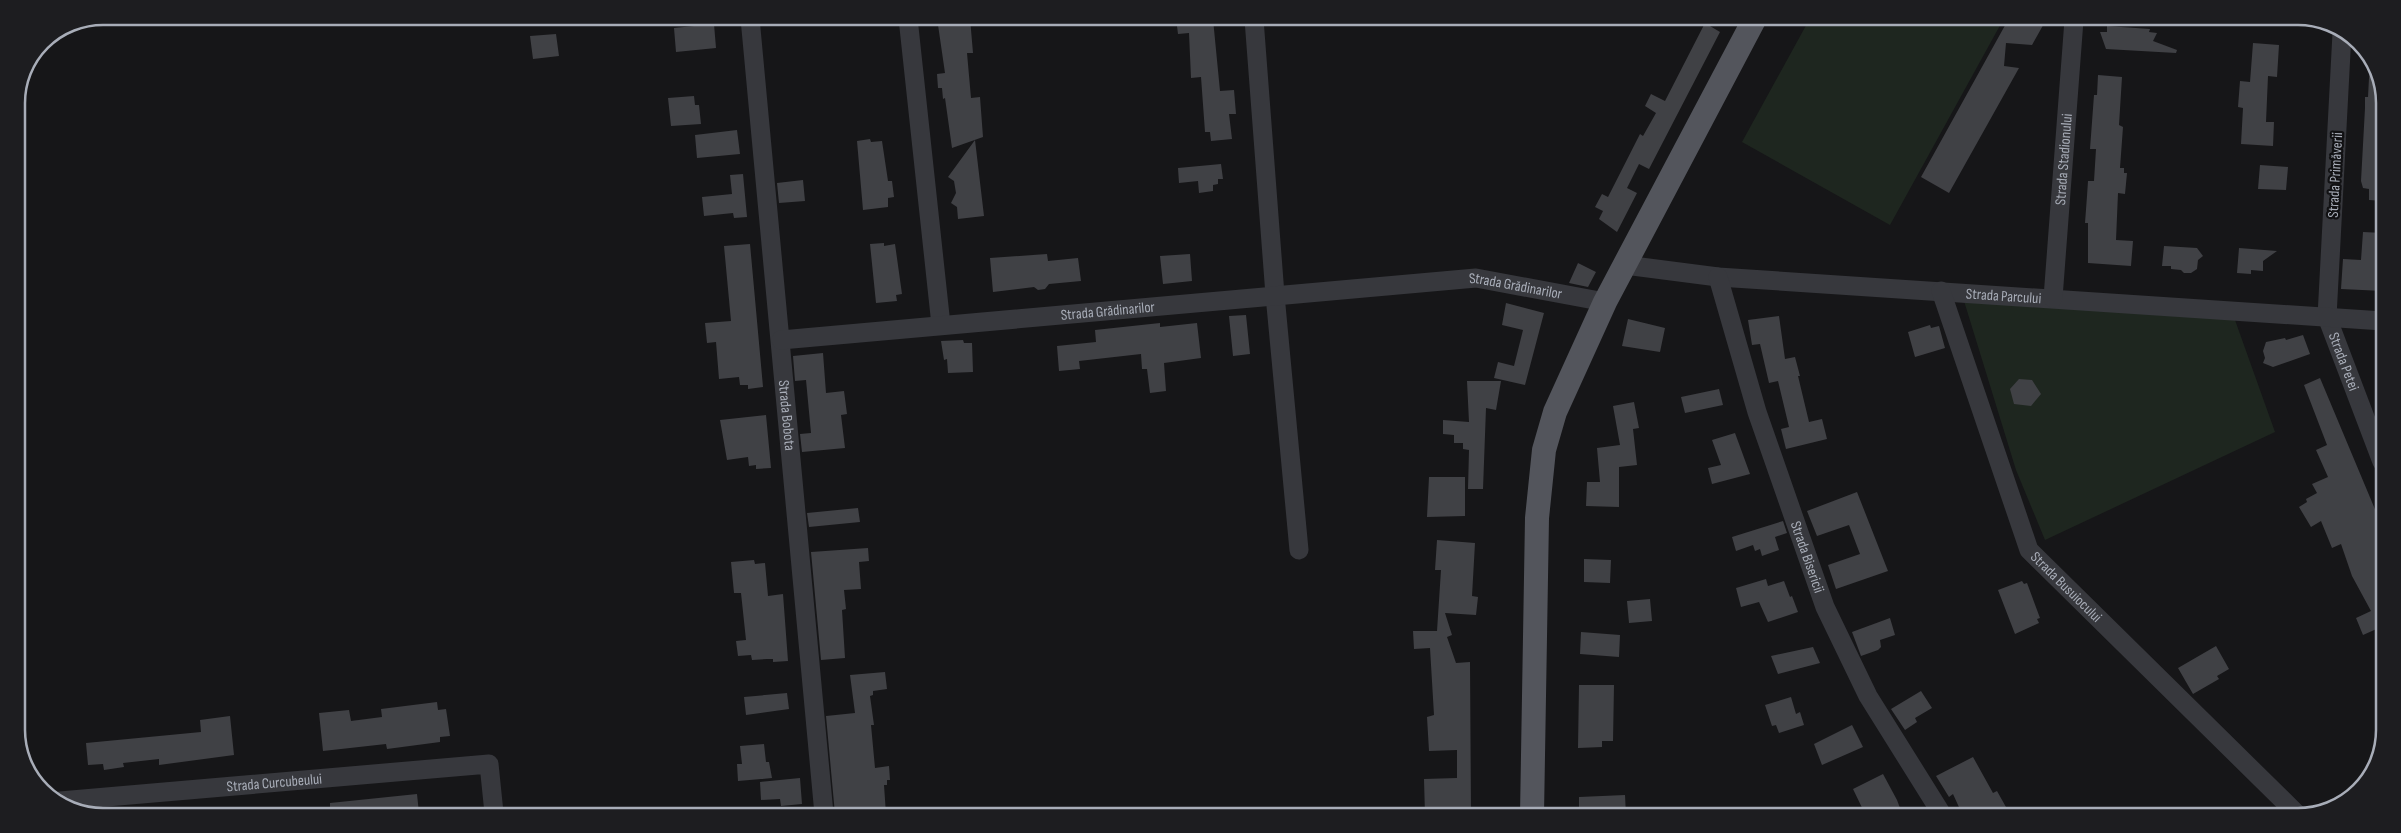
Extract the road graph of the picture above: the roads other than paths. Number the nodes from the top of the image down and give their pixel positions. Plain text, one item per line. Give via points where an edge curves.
1 (751, 25) edge
2 (909, 25) edge
3 (1254, 25) edge
4 (1751, 25) edge
5 (2074, 25) edge
6 (2342, 39) edge
7 (1626, 264) junction
8 (1718, 277) junction
9 (1941, 291) junction
10 (1275, 295) junction
11 (2053, 298) junction
12 (1605, 302) junction
13 (2327, 317) junction
14 (2376, 320) edge
15 (941, 325) junction
16 (781, 340) junction
17 (2376, 446) edge
18 (1299, 550) dead end
19 (69, 800) edge
20 (493, 808) edge
21 (823, 808) edge
22 (1532, 808) edge
23 (1938, 808) edge
24 (2291, 808) edge

1 - 16 street, Strada Bobota
2 - 15 street
3 - 10 street
4 - 7 main road
5 - 11 street, Strada Stadionului
6 - 13 street, Strada Primăverii
7 - 8 street, Strada Parcului
7 - 12 main road
8 - 9 street, Strada Parcului
8 - 23 street, Strada Bisericii via 1757,412 1826,607 1868,696
9 - 11 street, Strada Parcului
9 - 24 street, Strada Busuiocului via 2029,550
10 - 12 street, Strada Grădinarilor via 1476,278
10 - 15 street, Strada Grădinarilor
10 - 18 street
11 - 13 street, Strada Parcului
12 - 22 main road via 1555,412 1544,450 1537,518
13 - 14 street, Strada Parcului
13 - 17 street, Strada Petei
15 - 16 street, Strada Grădinarilor
16 - 21 street, Strada Bobota
19 - 20 street, Strada Curcubeului via 489,764

